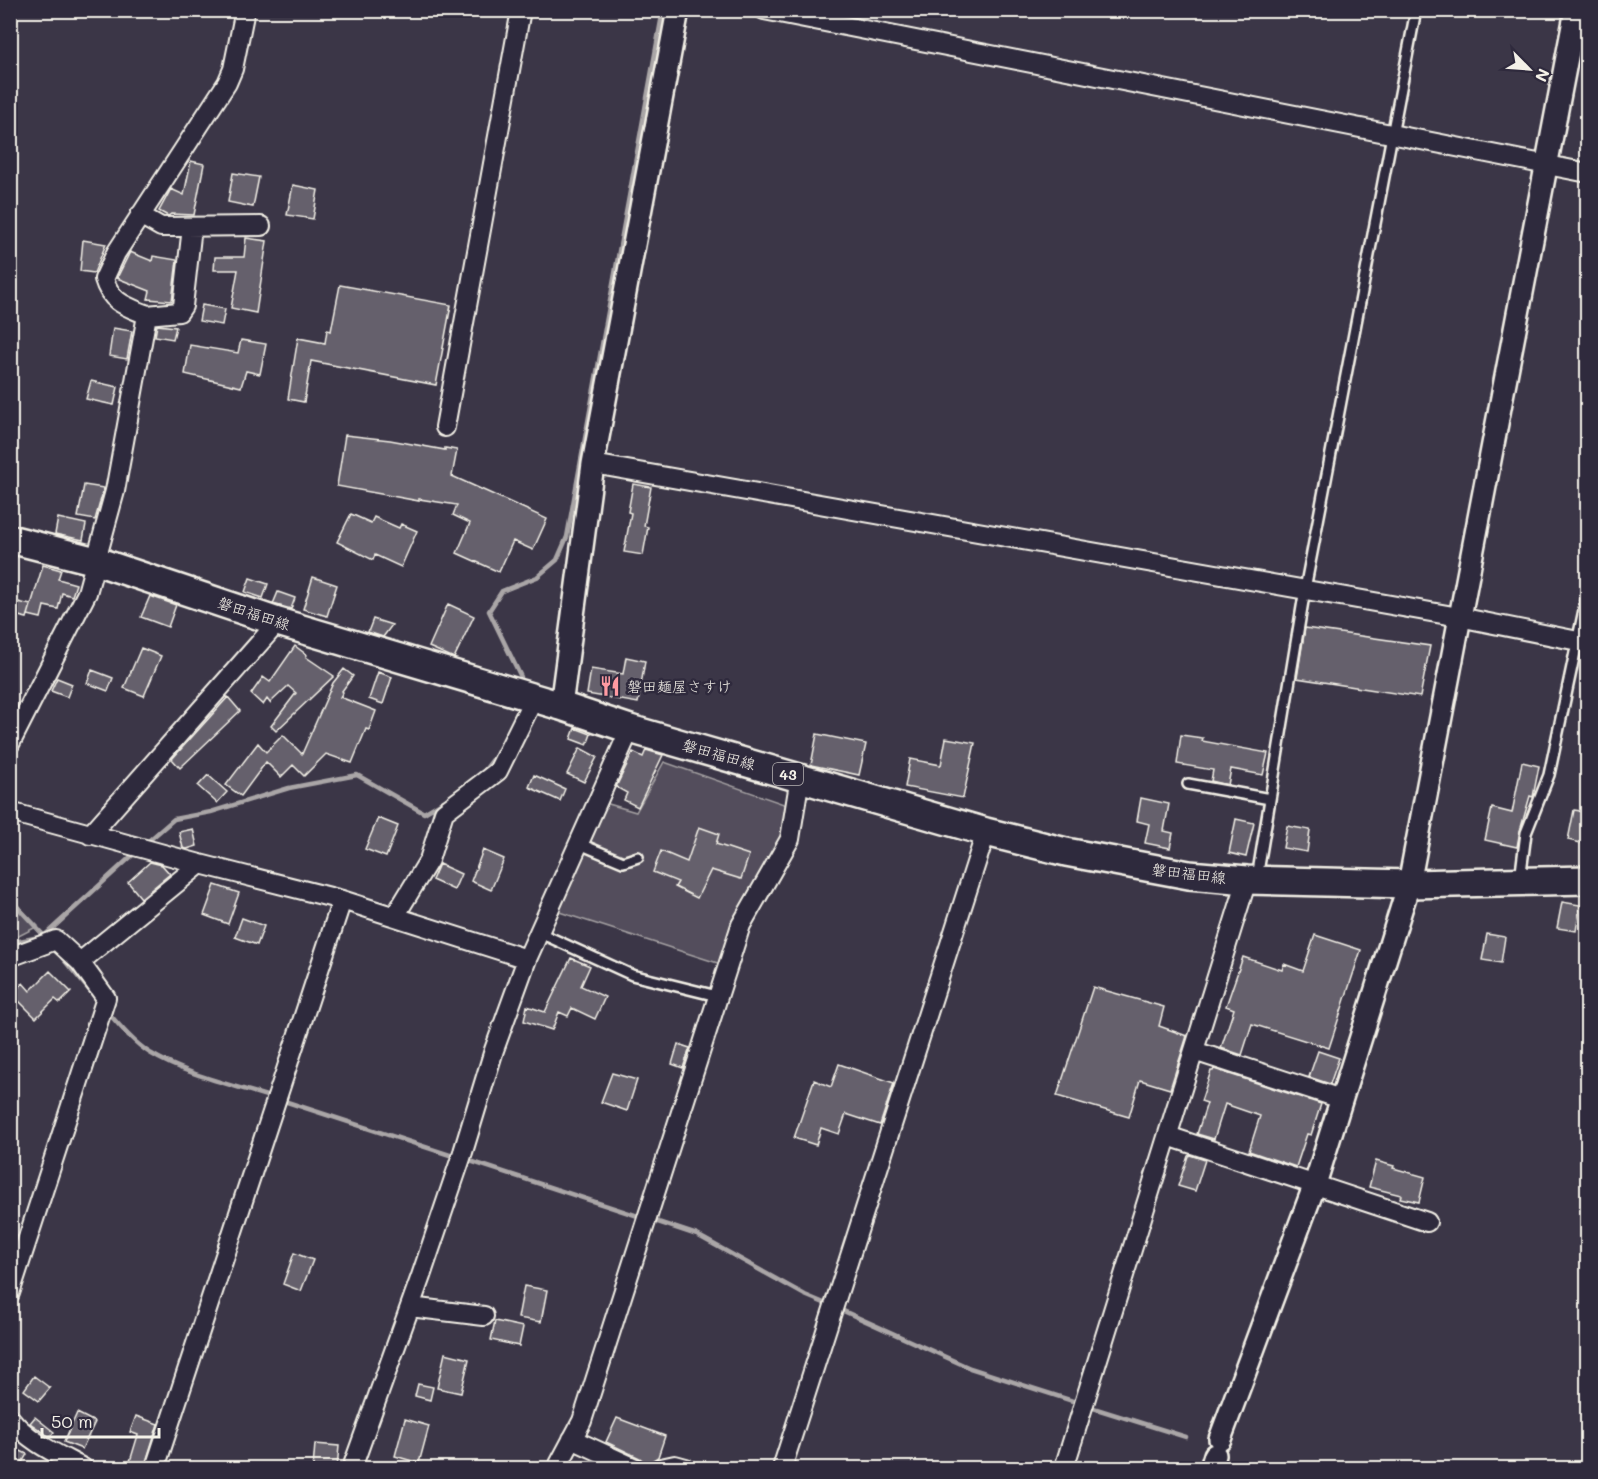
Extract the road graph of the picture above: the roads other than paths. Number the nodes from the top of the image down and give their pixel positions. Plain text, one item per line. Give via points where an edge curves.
1 (245, 10) edge
2 (520, 10) edge
3 (678, 10) edge
4 (764, 10) edge
5 (1416, 10) edge
6 (1576, 10) edge
7 (1393, 135) junction
8 (1546, 165) junction
9 (1587, 173) edge
10 (140, 215) junction
11 (261, 226) dead end
12 (192, 227) junction
13 (147, 315) junction
14 (445, 428) dead end
15 (593, 464) junction
16 (10, 539) edge
17 (96, 561) junction
18 (1305, 589) junction
19 (1587, 591) edge
20 (1459, 617) junction
21 (279, 622) junction
22 (1583, 642) edge
23 (534, 698) junction
24 (561, 706) junction
25 (630, 729) junction
26 (10, 744) edge
27 (800, 777) junction
28 (1188, 784) dead end
29 (1270, 799) junction
30 (10, 813) edge
31 (986, 832) junction
32 (90, 835) junction
33 (580, 844) junction
34 (638, 857) dead end
35 (200, 864) junction
36 (1252, 880) junction
37 (1587, 880) edge
38 (1520, 881) junction
39 (1408, 884) junction
40 (342, 900) junction
41 (395, 916) junction
42 (540, 933) junction
43 (10, 957) edge
44 (527, 959) junction
45 (80, 962) junction
46 (717, 996) junction
47 (1194, 1051) junction
48 (1341, 1099) junction
49 (1168, 1136) junction
50 (1315, 1184) junction
51 (1427, 1222) dead end
52 (10, 1293) edge
53 (410, 1307) junction
54 (484, 1316) dead end
55 (10, 1418) edge
56 (572, 1439) junction
57 (1215, 1454) edge
58 (83, 1468) edge
59 (154, 1468) edge
60 (352, 1468) edge
61 (557, 1468) edge
62 (635, 1468) edge
63 (661, 1468) edge
64 (686, 1468) edge
65 (782, 1468) edge
66 (1064, 1468) edge

1 - 10 street via 227,83
2 - 14 street
3 - 15 street
4 - 7 street
5 - 7 lane
6 - 8 street
7 - 8 street
7 - 18 lane
8 - 9 street
8 - 20 street
10 - 12 street via 161,227
10 - 13 street via 104,279 114,299
11 - 12 street
12 - 13 street via 183,306 179,312
13 - 17 street via 115,491
15 - 18 street
15 - 24 street
16 - 17 main road, 磐田福田線 / 43
17 - 21 main road, 磐田福田線 / 43
17 - 26 street via 87,592
18 - 20 street
18 - 29 lane
19 - 22 lane
20 - 22 street
20 - 39 street
21 - 23 main road, 磐田福田線 / 43
21 - 32 street
22 - 38 lane via 1549,775 1526,832
23 - 24 main road, 磐田福田線 / 43
23 - 41 street via 498,771 444,812 429,860
24 - 25 main road, 磐田福田線 / 43
25 - 27 main road, 磐田福田線 / 43
25 - 33 street
27 - 31 main road, 磐田福田線 / 43
27 - 46 street via 790,839 741,925
28 - 29 lane
29 - 36 lane
30 - 32 street
31 - 36 main road, 磐田福田線 / 43 via 1125,864
31 - 65 street
32 - 35 street
33 - 34 lane via 624,862
33 - 42 street
35 - 40 street
35 - 45 street
36 - 39 main road, 磐田福田線 / 43
36 - 47 street
37 - 38 main road, 磐田福田線 / 43
38 - 39 main road, 磐田福田線 / 43
39 - 48 street
40 - 41 street
40 - 59 street
41 - 44 street
42 - 44 street
42 - 46 lane via 632,975
43 - 45 street via 49,942
44 - 53 street
45 - 52 street via 104,1005
46 - 56 street via 582,1421
47 - 48 street
47 - 49 street
48 - 50 street
49 - 50 street
49 - 66 street
50 - 51 street
50 - 57 street
53 - 54 street
53 - 60 street
55 - 58 street via 41,1446
56 - 61 street
56 - 62 street
63 - 64 street

